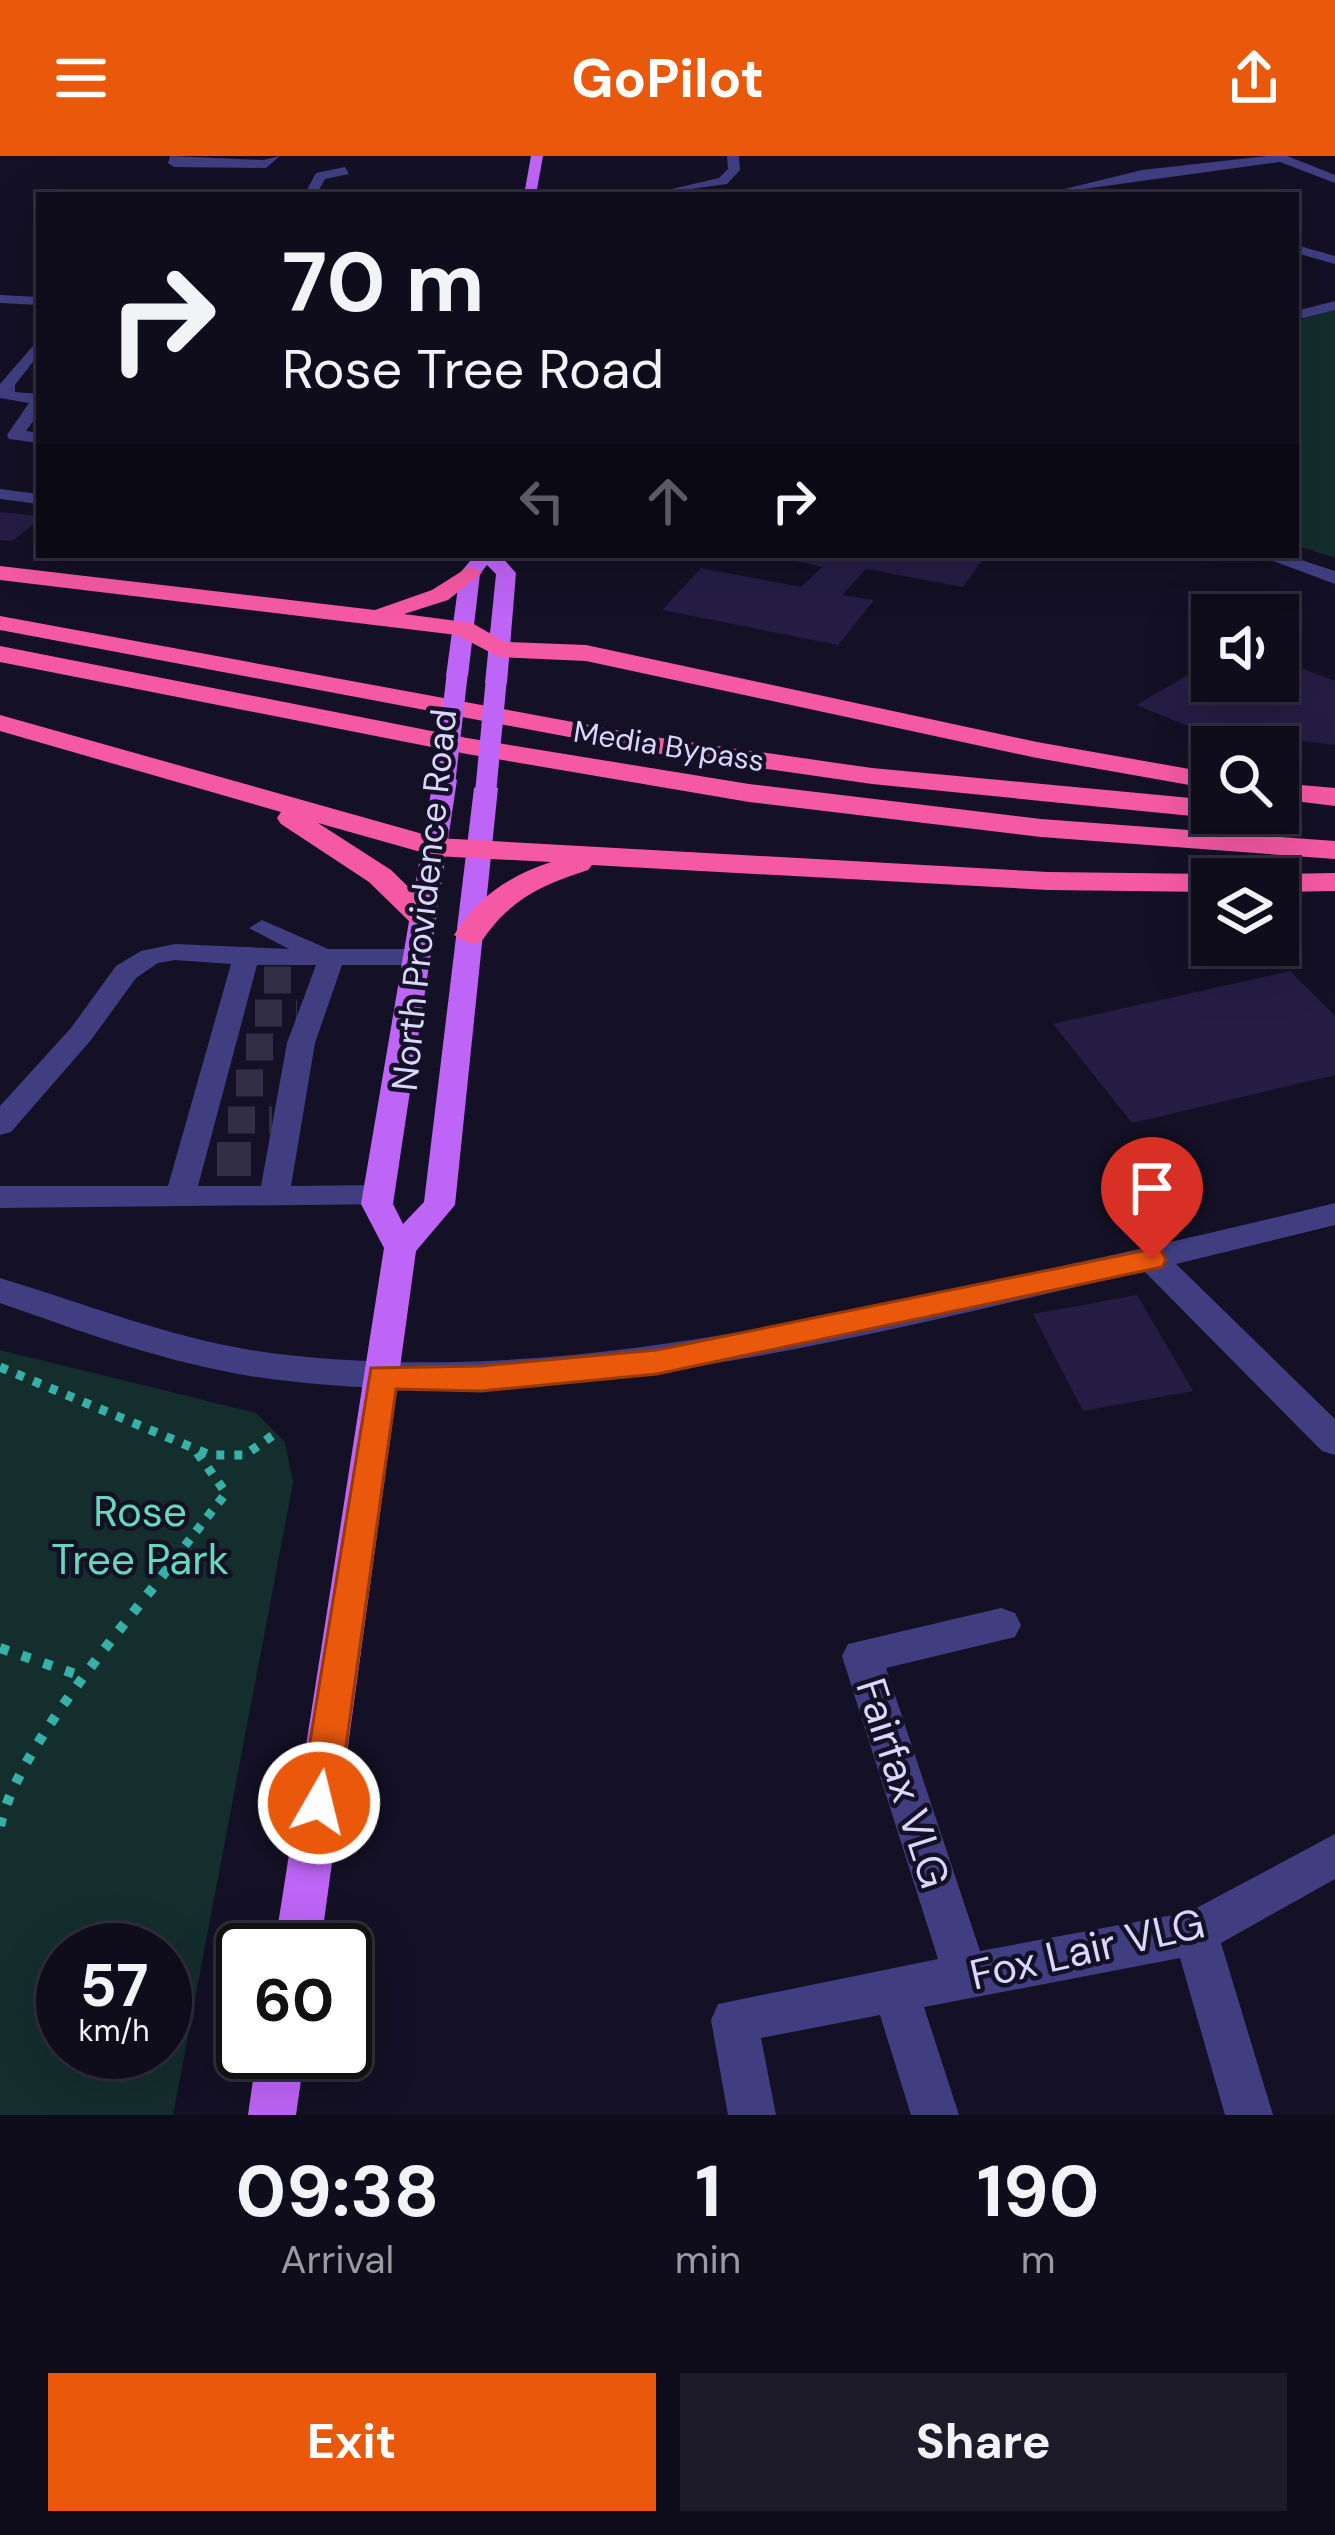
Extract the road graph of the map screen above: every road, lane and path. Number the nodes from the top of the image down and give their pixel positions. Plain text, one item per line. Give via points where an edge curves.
1 (176, 156) edge
2 (352, 156) edge
3 (537, 156) edge
4 (733, 156) edge
5 (274, 157) edge
6 (1278, 157) edge
7 (345, 171) junction
8 (1335, 179) edge
9 (312, 192) edge
10 (334, 192) edge
11 (531, 192) edge
12 (685, 192) edge
13 (1060, 192) edge
14 (1299, 250) edge
15 (1335, 260) edge
16 (0, 299) edge
17 (36, 301) edge
18 (1335, 304) edge
19 (1299, 315) edge
20 (36, 348) edge
21 (2, 398) edge
22 (36, 400) edge
23 (33, 419) edge
24 (36, 438) edge
25 (0, 494) edge
26 (36, 499) edge
27 (1276, 558) edge
28 (481, 561) edge
29 (0, 573) edge
30 (1335, 578) edge
31 (338, 613) junction
32 (501, 621) junction
33 (0, 623) edge
34 (499, 649) junction
35 (460, 652) junction
36 (586, 653) junction
37 (0, 654) edge
38 (0, 723) edge
39 (1191, 777) edge
40 (217, 784) junction
41 (1299, 793) edge
42 (1335, 797) edge
43 (1191, 806) edge
44 (1299, 813) edge
45 (1335, 815) edge
46 (435, 847) junction
47 (480, 850) junction
48 (1335, 850) edge
49 (596, 858) junction
50 (1335, 882) edge
51 (1191, 883) edge
52 (1299, 883) edge
53 (422, 916) junction
54 (262, 928) dead end
55 (470, 935) junction
56 (413, 957) junction
57 (250, 972) junction
58 (319, 972) junction
59 (0, 1125) edge
60 (274, 1196) junction
61 (378, 1196) junction
62 (0, 1197) edge
63 (180, 1197) junction
64 (1335, 1214) edge
65 (400, 1248) junction
66 (1152, 1260) junction
67 (0, 1290) edge
68 (0, 1367) edge
69 (382, 1377) junction
70 (276, 1433) dead end
71 (1335, 1441) edge
72 (193, 1447) junction
73 (1001, 1624) dead end
74 (0, 1648) edge
75 (84, 1677) junction
76 (0, 1826) edge
77 (1332, 1866) edge
78 (301, 1923) edge
79 (1195, 1934) junction
80 (966, 1976) junction
81 (895, 1990) junction
82 (277, 2079) edge
83 (272, 2115) edge
84 (752, 2115) edge
85 (935, 2115) edge
86 (1249, 2115) edge

1 - 5 street via 174,164 188,165 254,165
2 - 7 street
3 - 11 main road
4 - 12 street via 732,176
6 - 8 street
6 - 13 street
7 - 9 street via 320,176
7 - 10 street
14 - 15 street
16 - 17 street
18 - 19 street
20 - 21 street
21 - 22 street
23 - 24 street via 15,435
25 - 26 street
27 - 30 street
28 - 31 highway via 455,587 420,604
28 - 32 main road, North Providence Road via 506,573
28 - 35 main road, North Providence Road
29 - 31 highway
31 - 35 highway
32 - 34 main road, North Providence Road
32 - 36 highway
33 - 43 highway, Media Bypass via 761,761
34 - 35 highway
34 - 36 highway
34 - 47 main road, North Providence Road, bridge
35 - 46 main road, North Providence Road, bridge
36 - 39 highway
37 - 48 highway, Media Bypass via 747,793 1002,824
38 - 40 highway
40 - 46 highway
40 - 53 highway via 298,822 380,876
41 - 42 highway
44 - 45 highway
46 - 47 highway
46 - 53 main road, North Providence Road
47 - 49 highway
47 - 55 main road, North Providence Road
49 - 51 highway
49 - 55 highway via 506,890
50 - 52 highway
53 - 56 main road, North Providence Road
54 - 58 street
55 - 65 main road, North Providence Road via 439,1205
56 - 58 street
56 - 61 main road, North Providence Road
57 - 58 street
57 - 59 street via 176,952 150,957 126,972
57 - 63 street via 203,1159
58 - 60 street via 294,1047
60 - 61 street
60 - 63 street
61 - 65 main road
62 - 63 street
64 - 66 street
65 - 69 main road
66 - 69 street via 657,1362 481,1378
66 - 71 street
67 - 69 street via 182,1349
68 - 72 path
69 - 78 main road
70 - 72 path via 245,1455
72 - 75 path via 226,1493
73 - 80 street, Fairfax VLG via 862,1656
74 - 75 path
75 - 76 path via 6,1798
77 - 79 street, Fox Lair VLG
79 - 80 street, Fox Lair VLG
79 - 86 street
80 - 81 street, Fox Lair VLG
81 - 84 street, Fox Lair VLG via 734,2020
81 - 85 street
82 - 83 main road

